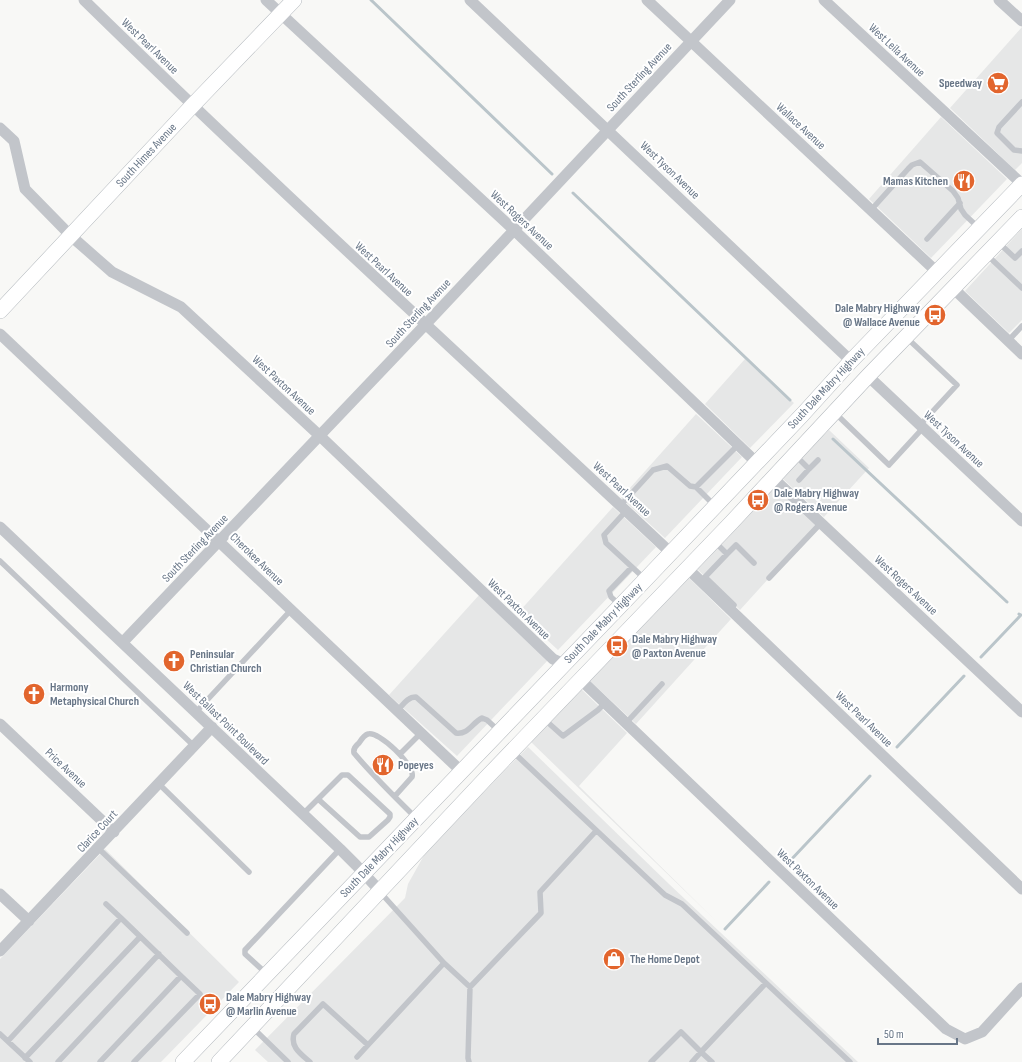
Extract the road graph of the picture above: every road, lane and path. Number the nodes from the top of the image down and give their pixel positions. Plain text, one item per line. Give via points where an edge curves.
1 (84, 0) edge
2 (266, 0) edge
3 (294, 0) edge
4 (470, 0) edge
5 (647, 0) edge
6 (730, 0) edge
7 (824, 0) edge
8 (999, 0) edge
9 (281, 14) junction
10 (1022, 21) edge
11 (691, 41) junction
12 (1022, 102) edge
13 (192, 106) junction
14 (0, 128) edge
15 (608, 130) junction
16 (1022, 151) edge
17 (1022, 184) edge
18 (960, 203) junction
19 (871, 210) junction
20 (1022, 217) edge
21 (979, 228) junction
22 (514, 230) junction
23 (71, 236) junction
24 (927, 239) dead end
25 (998, 242) junction
26 (1022, 251) edge
27 (986, 254) junction
28 (937, 272) junction
29 (953, 288) junction
30 (1022, 288) edge
31 (0, 311) edge
32 (424, 325) junction
33 (1022, 326) edge
34 (0, 334) edge
35 (906, 337) junction
36 (1008, 341) junction
37 (1022, 354) edge
38 (851, 361) junction
39 (868, 376) junction
40 (834, 413) junction
41 (803, 414) junction
42 (922, 427) junction
43 (320, 436) junction
44 (738, 445) junction
45 (795, 455) junction
46 (818, 460) dead end
47 (756, 463) junction
48 (809, 469) junction
49 (773, 478) junction
50 (799, 480) dead end
51 (696, 487) junction
52 (715, 506) junction
53 (623, 508) junction
54 (1022, 521) edge
55 (731, 523) junction
56 (821, 523) junction
57 (0, 528) edge
58 (220, 541) junction
59 (714, 541) junction
60 (671, 553) junction
61 (727, 554) junction
62 (0, 561) edge
63 (754, 563) dead end
64 (632, 567) junction
65 (687, 568) junction
66 (769, 578) dead end
67 (645, 580) junction
68 (620, 606) junction
69 (730, 609) junction
70 (291, 610) junction
71 (608, 619) junction
72 (123, 642) junction
73 (564, 664) junction
74 (580, 679) junction
75 (662, 684) dead end
76 (605, 703) junction
77 (397, 711) junction
78 (196, 712) junction
79 (1022, 712) edge
80 (540, 722) junction
81 (626, 723) junction
82 (0, 724) edge
83 (212, 728) junction
84 (500, 731) junction
85 (421, 733) junction
86 (194, 746) junction
87 (512, 751) junction
88 (400, 754) junction
89 (461, 771) junction
90 (159, 784) junction
91 (395, 796) junction
92 (318, 799) junction
93 (303, 814) junction
94 (416, 818) junction
95 (596, 830) junction
96 (114, 832) junction
97 (98, 848) junction
98 (340, 850) junction
99 (249, 872) dead end
100 (364, 873) junction
101 (1022, 889) edge
102 (380, 891) junction
103 (0, 894) edge
104 (106, 904) dead end
105 (121, 918) junction
106 (29, 921) junction
107 (187, 933) dead end
108 (140, 937) junction
109 (0, 951) edge
110 (159, 954) junction
111 (444, 962) junction
112 (267, 975) junction
113 (181, 976) junction
114 (766, 983) junction
115 (470, 987) junction
116 (1022, 988) edge
117 (234, 1010) junction
118 (252, 1027) junction
119 (0, 1034) edge
120 (8, 1041) junction
121 (368, 1045) junction
122 (701, 1052) junction
123 (357, 1057) dead end
124 (28, 1060) edge
125 (58, 1062) edge
126 (100, 1062) edge
127 (134, 1062) edge
128 (183, 1062) edge
129 (219, 1062) edge
130 (288, 1062) edge
131 (310, 1062) edge
132 (469, 1062) edge
133 (651, 1062) edge
134 (692, 1062) edge
135 (712, 1062) edge
136 (850, 1062) edge

1 - 13 street, West Pearl Avenue
2 - 9 street, West Rogers Avenue
3 - 9 main road, South Himes Avenue
4 - 15 street, West Tyson Avenue
5 - 11 street, Wallace Avenue
6 - 11 street, South Sterling Avenue
7 - 17 street, West Leila Avenue
8 - 10 street
9 - 13 main road, South Himes Avenue
9 - 22 street, West Rogers Avenue
11 - 15 street, South Sterling Avenue
11 - 19 street, Wallace Avenue
12 - 16 lane via 999,127 997,133 1014,150
13 - 23 main road, South Himes Avenue
13 - 32 street, West Pearl Avenue
14 - 23 street, West Paxton Avenue via 14,141 25,189
15 - 22 street, South Sterling Avenue
15 - 38 street, West Tyson Avenue
17 - 21 main road, South Dale Mabry Highway
18 - 19 lane via 953,191 920,162 912,165
18 - 21 lane via 965,215
18 - 24 lane
19 - 28 street, Wallace Avenue
20 - 25 main road, South Dale Mabry Highway
21 - 28 main road, South Dale Mabry Highway
21 - 29 main road via 949,279
22 - 32 street, South Sterling Avenue
22 - 44 street, West Rogers Avenue
23 - 31 main road, South Himes Avenue
23 - 43 street, West Paxton Avenue via 112,272 181,307
25 - 26 lane via 1015,258
25 - 27 main road, South Dale Mabry Highway
27 - 29 main road, South Dale Mabry Highway
27 - 30 lane
28 - 35 main road via 935,292
28 - 38 main road, South Dale Mabry Highway
29 - 35 main road, South Dale Mabry Highway
29 - 36 street
32 - 43 street, South Sterling Avenue
32 - 53 street, West Pearl Avenue
33 - 36 lane
34 - 58 street, Cherokee Avenue
35 - 39 main road, South Dale Mabry Highway
35 - 42 lane via 958,385
36 - 37 street
38 - 41 main road, South Dale Mabry Highway
39 - 40 main road, South Dale Mabry Highway
39 - 42 street, West Tyson Avenue
40 - 42 lane via 889,465
40 - 45 main road, South Dale Mabry Highway
41 - 47 main road, South Dale Mabry Highway
41 - 49 main road via 773,460 770,470
42 - 54 street, West Tyson Avenue
43 - 58 street, South Sterling Avenue
43 - 73 street, West Paxton Avenue via 553,659
44 - 47 street, West Rogers Avenue
44 - 51 lane
45 - 48 lane
45 - 49 main road, South Dale Mabry Highway
46 - 48 lane
47 - 52 main road, South Dale Mabry Highway
47 - 55 main road via 758,480
48 - 50 lane
49 - 55 main road, South Dale Mabry Highway
49 - 56 street, West Rogers Avenue
51 - 52 lane
51 - 53 lane via 690,486 667,466 652,470
52 - 60 main road, South Dale Mabry Highway
53 - 60 street, West Pearl Avenue
53 - 64 lane via 604,535 606,543
55 - 59 main road, South Dale Mabry Highway
56 - 66 lane
56 - 79 street, West Rogers Avenue
57 - 72 street, West Ballast Point Boulevard
58 - 70 street, Cherokee Avenue
58 - 72 street, South Sterling Avenue
59 - 61 lane
59 - 65 main road, South Dale Mabry Highway
60 - 67 main road, South Dale Mabry Highway
61 - 63 lane via 736,545
61 - 69 lane via 705,577 734,605
62 - 86 lane
64 - 67 lane
64 - 68 lane via 609,590 611,597
65 - 69 street, West Pearl Avenue
65 - 74 main road, South Dale Mabry Highway
67 - 68 main road, South Dale Mabry Highway
68 - 71 main road, South Dale Mabry Highway
69 - 101 street, West Pearl Avenue
70 - 77 street, Cherokee Avenue
70 - 78 lane
71 - 73 main road, South Dale Mabry Highway
71 - 74 main road via 579,661 576,672
72 - 78 street, West Ballast Point Boulevard
73 - 80 main road via 565,673 561,684
73 - 84 main road, South Dale Mabry Highway
74 - 76 street, West Paxton Avenue
74 - 80 main road, South Dale Mabry Highway
75 - 81 lane
76 - 80 lane via 563,736
76 - 81 street, West Paxton Avenue
77 - 84 lane via 408,699 416,697 456,733 466,732 482,718
77 - 85 street, Cherokee Avenue
78 - 83 street, West Ballast Point Boulevard
80 - 87 main road, South Dale Mabry Highway
81 - 116 street, West Paxton Avenue via 946,1029 965,1039 982,1032
82 - 96 street, Price Avenue
83 - 86 street, Clarice Court
83 - 93 street, West Ballast Point Boulevard
84 - 89 main road, South Dale Mabry Highway
85 - 88 lane
85 - 89 street, Cherokee Avenue
86 - 90 street, Clarice Court
87 - 95 lane
87 - 102 main road, South Dale Mabry Highway
88 - 91 lane via 414,774
88 - 91 lane via 372,734 363,738 353,751
89 - 94 main road, South Dale Mabry Highway
90 - 96 street, Clarice Court
90 - 99 lane
91 - 94 lane
92 - 92 lane via 360,838 369,837 390,817 390,814 346,774
92 - 93 lane
93 - 98 street, West Ballast Point Boulevard
94 - 100 main road, South Dale Mabry Highway
95 - 114 lane via 665,895 682,904
95 - 115 lane via 540,892 541,913
96 - 97 street, Clarice Court
97 - 106 street, Clarice Court
97 - 107 lane
98 - 100 street, West Ballast Point Boulevard
98 - 112 lane via 244,950
100 - 102 street, West Ballast Point Boulevard
100 - 112 main road, South Dale Mabry Highway
102 - 111 lane
102 - 118 main road, South Dale Mabry Highway
103 - 106 street
104 - 105 lane
105 - 108 lane
105 - 120 lane
106 - 109 street, Clarice Court
108 - 110 lane
108 - 124 lane
110 - 113 lane
110 - 125 lane
111 - 115 lane
111 - 121 lane
112 - 117 main road, South Dale Mabry Highway
113 - 126 lane
113 - 127 lane via 200,994
114 - 122 lane
114 - 136 lane
115 - 132 lane
117 - 118 main road
117 - 128 main road, South Dale Mabry Highway
118 - 129 main road, South Dale Mabry Highway
118 - 130 lane
119 - 120 lane
120 - 124 lane
121 - 123 lane
121 - 131 lane via 323,1004 294,1034 294,1045
122 - 133 lane via 681,1032
122 - 134 lane
122 - 135 lane

